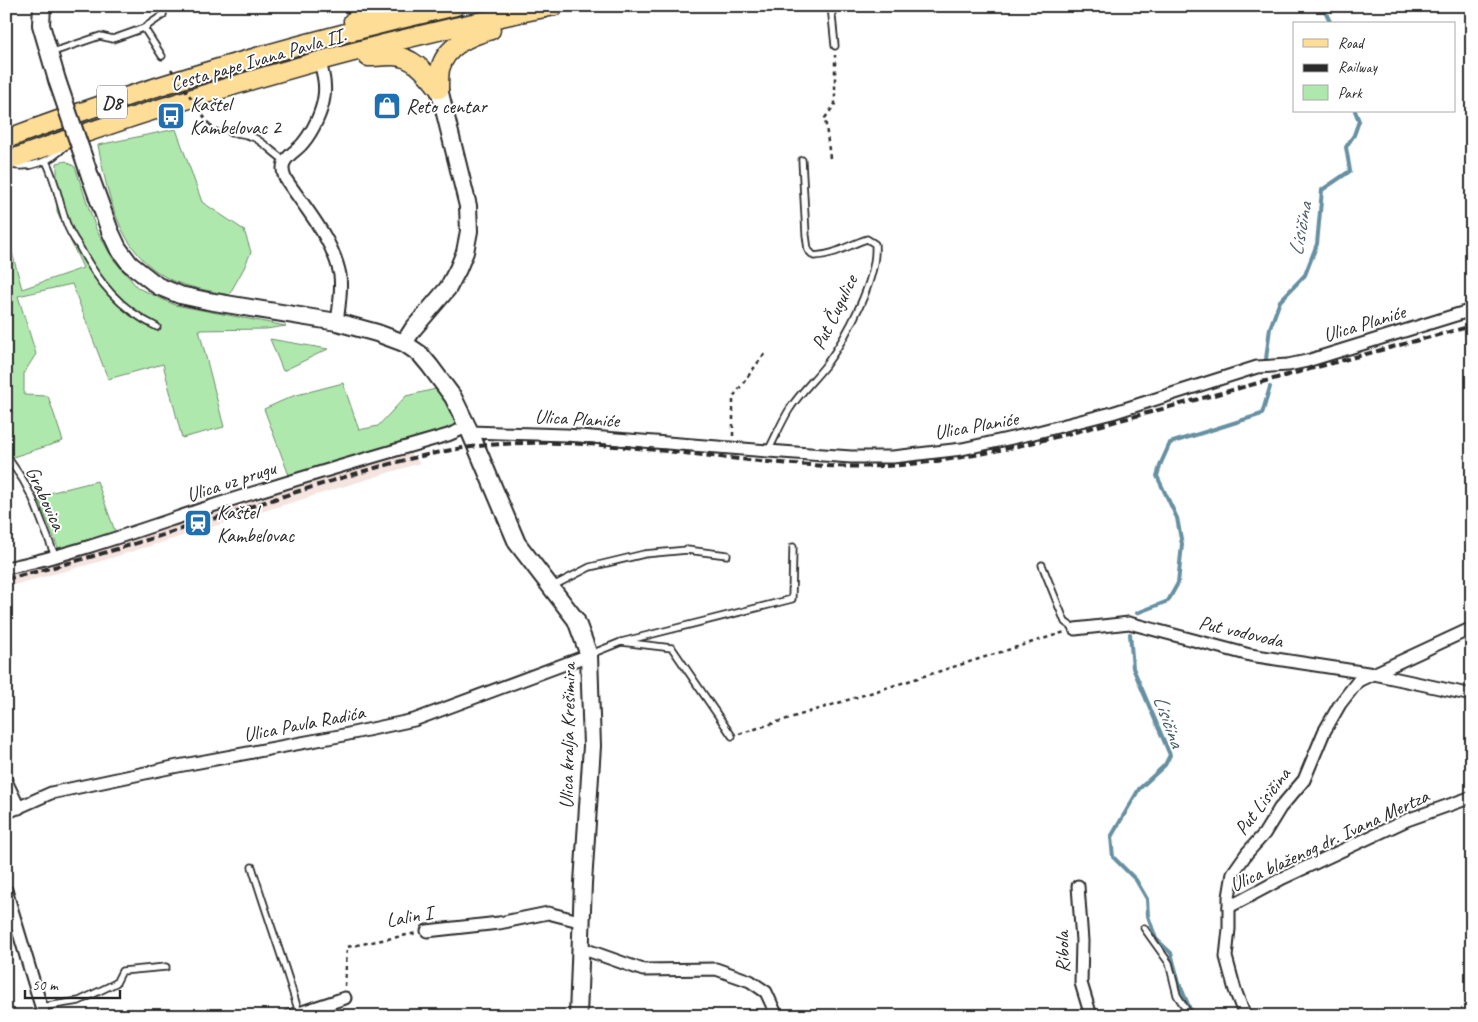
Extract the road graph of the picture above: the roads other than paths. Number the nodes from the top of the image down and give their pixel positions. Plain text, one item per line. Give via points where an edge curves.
1 (42, 6) edge
2 (164, 6) edge
3 (390, 6) edge
4 (456, 6) edge
5 (555, 6) edge
6 (831, 6) edge
7 (514, 14) junction
8 (144, 28) junction
9 (330, 38) junction
10 (835, 46) road end
11 (49, 53) junction
12 (351, 53) junction
13 (162, 56) dead end
14 (320, 62) junction
15 (439, 89) junction
16 (6, 129) edge
17 (25, 132) junction
18 (231, 133) road end
19 (73, 138) junction
20 (6, 139) edge
21 (802, 160) dead end
22 (46, 161) junction
23 (285, 161) junction
24 (6, 163) edge
25 (1472, 310) edge
26 (337, 322) junction
27 (157, 327) dead end
28 (404, 343) junction
29 (468, 430) junction
30 (768, 451) junction
31 (6, 455) edge
32 (793, 547) dead end
33 (727, 555) dead end
34 (55, 556) junction
35 (1042, 565) dead end
36 (6, 568) edge
37 (551, 587) junction
38 (1472, 628) edge
39 (1075, 629) joint
40 (621, 642) junction
41 (590, 655) junction
42 (1374, 674) junction
43 (1472, 695) edge
44 (732, 736) road end
45 (6, 781) edge
46 (1472, 797) edge
47 (19, 808) junction
48 (6, 813) edge
49 (252, 867) dead end
50 (1078, 886) dead end
51 (6, 890) edge
52 (1229, 907) junction
53 (583, 922) junction
54 (1144, 928) dead end
55 (427, 931) road end
56 (580, 948) junction
57 (166, 967) dead end
58 (345, 998) road end
59 (42, 1012) edge
60 (295, 1014) edge
61 (578, 1016) edge
62 (777, 1016) edge
63 (1091, 1016) edge
64 (1190, 1016) edge
65 (1245, 1016) edge

1 - 11 street, Ulica kralja Krešimira via 41,25
2 - 8 lane via 162,15
3 - 9 main road via 352,22
4 - 9 main road, Cesta pape Ivana Pavla II. / D8
5 - 7 main road, Cesta pape Ivana Pavla II. / D8
6 - 10 lane
7 - 12 main road, Cesta pape Ivana Pavla II. / D8
7 - 15 main road via 494,30 464,39 454,48 440,69
8 - 11 lane via 113,39 100,36
8 - 13 lane
9 - 17 main road, Cesta pape Ivana Pavla II. / D8 via 218,68
11 - 26 street, Ulica kralja Krešimira, bridge via 110,230 130,264 158,286 180,295
12 - 14 main road, Cesta pape Ivana Pavla II. / D8
12 - 15 main road via 365,57 405,58 427,73
14 - 19 main road, Cesta pape Ivana Pavla II. / D8
14 - 23 street via 325,82 320,112 303,143
15 - 28 street via 468,206 469,231 465,252 448,288
16 - 17 lane
17 - 20 main road, Cesta pape Ivana Pavla II. / D8
18 - 23 lane via 257,137
19 - 22 lane
19 - 24 main road, Cesta pape Ivana Pavla II. / D8
21 - 30 lane, Put Čugulice via 808,250 814,256 825,256 867,239 875,244 876,257 864,298 836,350 788,410
22 - 24 lane via 28,166
22 - 27 lane via 66,224 89,266 110,294 138,318
23 - 26 street via 285,178 327,240 340,275
25 - 30 street, Ulica Planiće via 1306,361 1257,366 1112,412 962,449 893,457
26 - 28 street, Ulica kralja Krešimira
28 - 29 street, Ulica kralja Krešimira via 420,354 442,380
29 - 30 street, Ulica Planiće
29 - 34 street, Ulica uz prugu via 286,482
29 - 37 street, Ulica kralja Krešimira via 517,543
31 - 34 lane, Grabovica via 23,480
32 - 40 lane via 792,599
33 - 37 lane via 687,550 644,554 590,566
34 - 36 street, Ulica uz prugu
35 - 39 lane via 1065,622
37 - 41 street, Ulica kralja Krešimira via 576,620
38 - 42 street, Put Lisičina
39 - 42 street, Put vodovoda via 1129,622 1250,655
40 - 41 lane
40 - 44 lane via 672,648
41 - 47 street, Ulica Pavla Radića via 414,720 51,793
41 - 53 street, Ulica kralja Krešimira via 592,746
42 - 43 street, Put vodovoda
42 - 52 street, Put Lisičina via 1358,681 1340,704 1304,780 1233,872
45 - 47 street
46 - 52 street, Ulica blaženog dr. Ivana Mertza via 1407,820
47 - 48 street, Ulica Pavla Radića
49 - 60 lane via 283,956
50 - 63 street, Ribola via 1082,983
51 - 59 street
52 - 65 street, Put Lisičina via 1226,956
53 - 55 street, Lalin I via 548,913 499,923
53 - 56 street, Ulica kralja Krešimira
54 - 64 lane via 1169,963 1177,996
56 - 61 street, Ulica kralja Krešimira
56 - 62 street via 643,970 716,969 750,981 766,992
57 - 59 lane via 122,970 116,983
58 - 60 street

